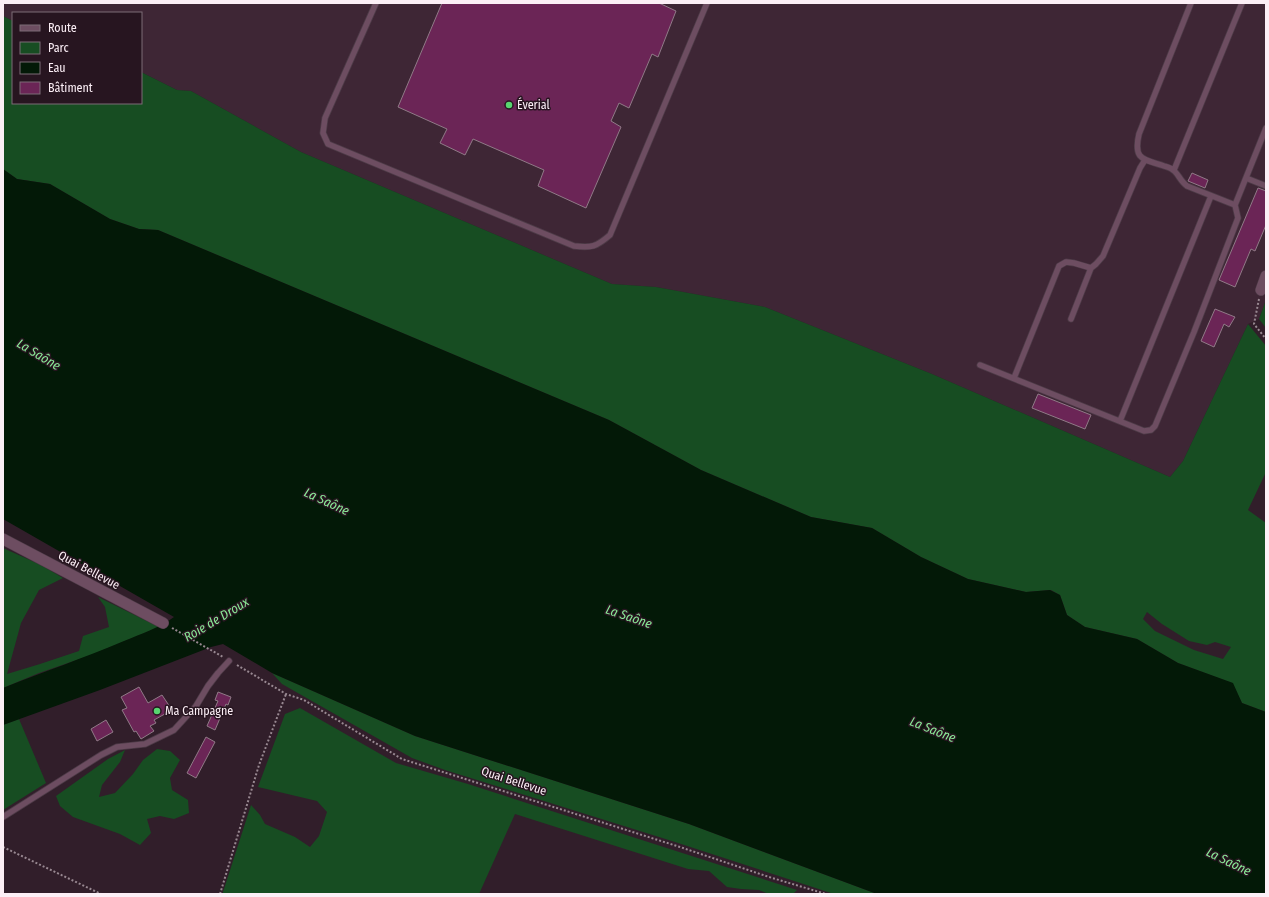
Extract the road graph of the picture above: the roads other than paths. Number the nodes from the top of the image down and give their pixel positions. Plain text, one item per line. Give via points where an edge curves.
1 (376, 3) edge
2 (707, 3) edge
3 (1191, 3) edge
4 (1242, 3) edge
5 (1266, 128) edge
6 (1145, 160) junction
7 (1174, 170) junction
8 (1246, 178) junction
9 (1266, 186) edge
10 (1211, 196) junction
11 (1235, 205) junction
12 (1091, 268) junction
13 (1266, 276) edge
14 (1261, 290) road end
15 (1071, 319) dead end
16 (980, 365) dead end
17 (1014, 378) junction
18 (1120, 421) junction
19 (3, 539) edge
20 (163, 623) road end
21 (229, 661) road end
22 (3, 817) edge

1 - 2 lane via 326,118 323,133 328,144 574,246 587,248 598,245 610,235
3 - 6 lane via 1139,134 1137,151
4 - 7 lane
5 - 8 lane
6 - 7 lane
6 - 12 lane via 1103,256
7 - 10 lane via 1187,186
8 - 9 lane
8 - 11 lane
10 - 11 lane
10 - 18 lane
11 - 18 lane via 1238,218 1155,426 1144,431
12 - 15 lane
12 - 17 lane via 1066,262 1059,266
13 - 14 street
16 - 17 lane
17 - 18 lane
19 - 20 street, Quai Bellevue
21 - 22 lane via 196,706 174,730 145,744 117,747 106,752

